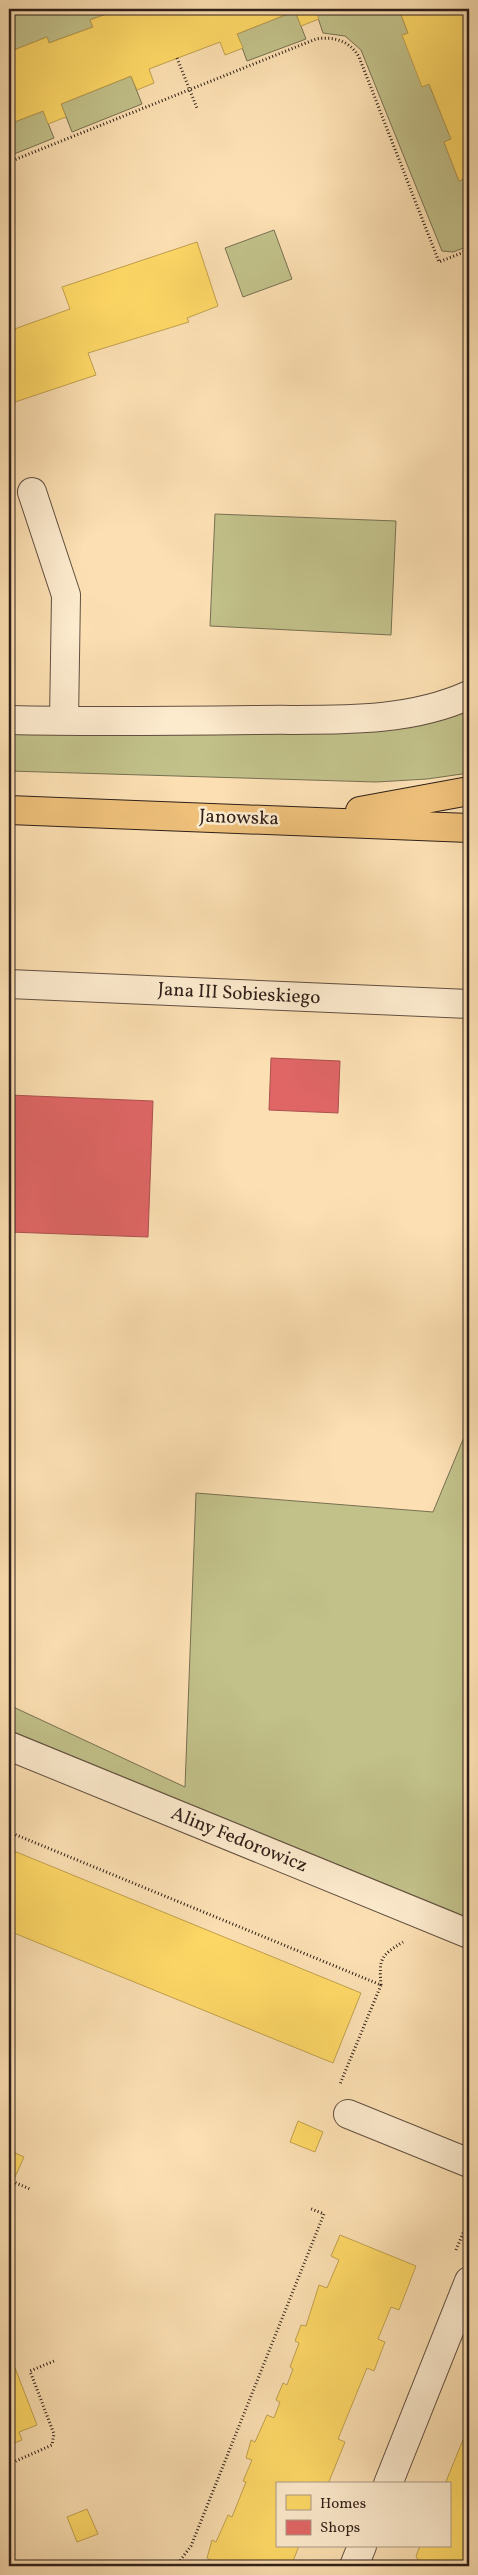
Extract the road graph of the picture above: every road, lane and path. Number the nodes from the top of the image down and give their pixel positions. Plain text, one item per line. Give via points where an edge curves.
1 (177, 58) dead end
2 (189, 90) junction
3 (197, 108) dead end
4 (9, 162) edge
5 (469, 250) edge
6 (32, 492) dead end
7 (469, 695) edge
8 (9, 720) edge
9 (64, 721) junction
10 (469, 792) edge
11 (9, 810) edge
12 (305, 820) junction
13 (469, 828) edge
14 (9, 984) edge
15 (469, 1004) edge
16 (9, 1746) edge
17 (9, 1832) edge
18 (469, 1934) edge
19 (410, 1945) dead end
20 (381, 1985) junction
21 (343, 2102) joint
22 (469, 2163) edge
23 (9, 2180) edge
24 (30, 2189) dead end
25 (309, 2208) dead end
26 (469, 2281) edge
27 (54, 2361) dead end
28 (9, 2464) edge
29 (389, 2482) edge
30 (361, 2548) edge
31 (176, 2566) edge
32 (354, 2566) edge

1 - 2 path
2 - 3 path
2 - 4 path
2 - 5 path via 316,39 331,38 344,42 359,57 439,262
6 - 9 street via 66,595
7 - 9 street via 418,712 346,719
8 - 9 street
10 - 12 main road
11 - 12 main road, Janowska
12 - 13 main road, Janowska
14 - 15 street, Jana III Sobieskiego
16 - 18 street, Aliny Fedorowicz
17 - 20 path
19 - 20 path via 403,1942 385,1954 380,1963
20 - 21 path
21 - 22 street
23 - 24 path
25 - 31 path via 324,2214 191,2546
26 - 29 street
27 - 28 path via 30,2371 54,2434 52,2444
30 - 32 street

